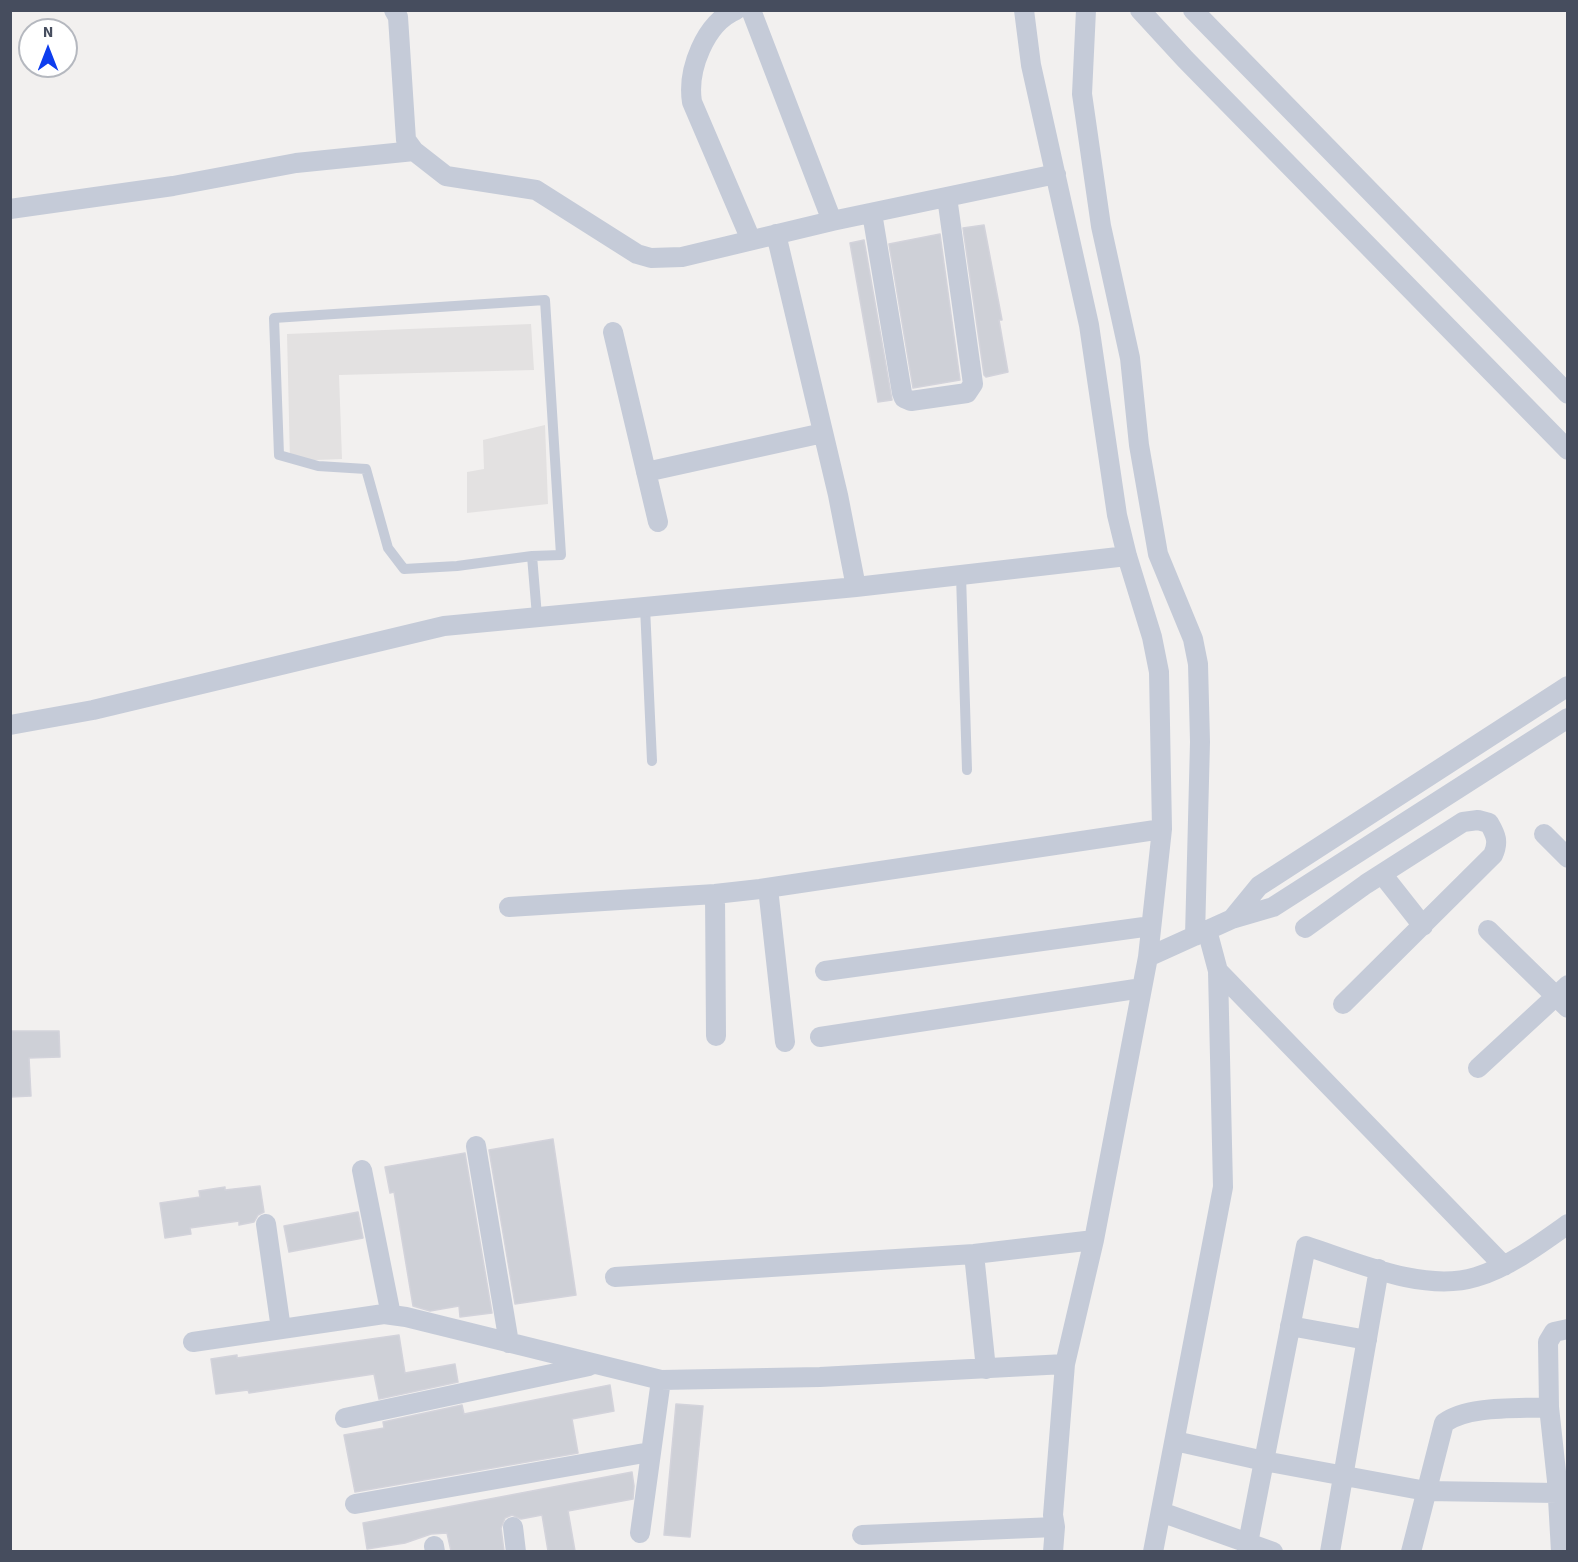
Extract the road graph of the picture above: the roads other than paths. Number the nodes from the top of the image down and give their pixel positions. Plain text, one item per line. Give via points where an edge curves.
1 (394, 10) edge
2 (736, 10) edge
3 (751, 10) edge
4 (1024, 10) edge
5 (1086, 10) edge
6 (1140, 10) edge
7 (1193, 10) edge
8 (414, 151) junction
9 (1056, 174) junction
10 (947, 197) junction
11 (10, 209) edge
12 (872, 213) junction
13 (832, 221) junction
14 (776, 234) junction
15 (751, 240) junction
16 (613, 332) dead end
17 (1568, 394) edge
18 (823, 433) junction
19 (1568, 450) edge
20 (646, 472) junction
21 (658, 522) dead end
22 (532, 556) junction
23 (1127, 556) junction
24 (961, 575) junction
25 (856, 587) junction
26 (645, 607) junction
27 (537, 616) junction
28 (1568, 686) edge
29 (1568, 718) edge
30 (10, 725) edge
31 (652, 762) dead end
32 (967, 770) dead end
33 (1381, 807) junction
34 (1162, 829) junction
35 (1395, 829) junction
36 (1544, 834) dead end
37 (1410, 856) junction
38 (1568, 858) edge
39 (1382, 874) junction
40 (768, 888) junction
41 (715, 894) junction
42 (509, 907) dead end
43 (1232, 920) junction
44 (1151, 926) junction
45 (1423, 926) junction
46 (1305, 928) dead end
47 (1488, 930) dead end
48 (1201, 933) junction
49 (1148, 957) junction
50 (825, 971) dead end
51 (1218, 971) junction
52 (1142, 988) junction
53 (1564, 996) edge
54 (1343, 1004) dead end
55 (717, 1036) dead end
56 (820, 1037) dead end
57 (784, 1042) dead end
58 (1478, 1068) dead end
59 (476, 1146) dead end
60 (362, 1170) dead end
61 (266, 1224) dead end
62 (1568, 1224) edge
63 (1094, 1240) junction
64 (974, 1254) junction
65 (1504, 1266) junction
66 (1379, 1269) junction
67 (615, 1277) dead end
68 (391, 1315) junction
69 (1290, 1326) junction
70 (281, 1329) junction
71 (1568, 1329) edge
72 (1367, 1340) junction
73 (193, 1342) dead end
74 (509, 1342) junction
75 (595, 1364) junction
76 (1065, 1364) junction
77 (986, 1369) junction
78 (661, 1380) junction
79 (1549, 1407) junction
80 (345, 1418) dead end
81 (1175, 1441) junction
82 (650, 1452) junction
83 (1264, 1461) junction
84 (1343, 1475) junction
85 (1426, 1491) junction
86 (1557, 1493) junction
87 (355, 1504) dead end
88 (1161, 1512) junction
89 (513, 1527) dead end
90 (1055, 1527) junction
91 (640, 1533) dead end
92 (862, 1535) dead end
93 (1248, 1543) junction
94 (516, 1551) edge
95 (1053, 1551) edge
96 (1153, 1551) edge
97 (1273, 1551) edge
98 (1330, 1551) edge
99 (1411, 1551) edge
100 (1561, 1551) edge

1 - 8 street via 398,17 406,140
2 - 15 street via 715,26 699,53 689,86 692,102
3 - 13 street
4 - 9 street via 1031,65
5 - 48 street via 1082,93 1101,226 1130,358 1139,445 1158,554 1193,639 1198,664
6 - 19 street
7 - 17 street
8 - 11 street via 296,163 173,186
8 - 15 street via 446,176 536,190 638,254 651,258 682,257
9 - 10 street
9 - 23 street via 1089,325 1117,514
10 - 12 street
10 - 12 street via 973,384 967,393 911,401 904,398
12 - 13 street
13 - 14 street
14 - 15 street
14 - 18 street
16 - 20 street
18 - 20 street
18 - 25 street
20 - 21 street
22 - 22 lane via 404,569 388,548 366,469 318,466 279,455 274,318 545,300 561,555
22 - 27 lane
23 - 24 street
23 - 34 street via 1160,672
24 - 25 street
24 - 32 lane
25 - 26 street
26 - 27 street
26 - 31 lane
27 - 30 street via 444,626 93,710
28 - 33 street
29 - 35 street
33 - 35 street
33 - 43 street via 1259,886
34 - 40 street
34 - 44 street
35 - 37 street
35 - 43 street via 1273,907
36 - 38 street
37 - 39 street
37 - 45 street via 1463,822 1489,823 1496,834 1498,845 1493,855
39 - 45 street
39 - 46 street
40 - 41 street
40 - 57 street
41 - 42 street
41 - 55 street
43 - 48 street
44 - 49 street
44 - 50 street
45 - 54 street
47 - 53 street
48 - 49 street
48 - 51 street
49 - 52 street
51 - 65 street
51 - 81 street via 1223,1187
52 - 56 street
52 - 63 street
53 - 58 street
59 - 74 street
60 - 68 street
61 - 70 street
62 - 65 street
63 - 64 street
63 - 76 street
64 - 67 street
64 - 77 street
65 - 66 street via 1474,1278 1443,1281 1414,1280
66 - 69 street via 1306,1246
66 - 72 street
68 - 70 street
68 - 74 street
69 - 72 street
69 - 83 street
70 - 73 street
71 - 79 street via 1554,1332 1548,1342
72 - 84 street
74 - 75 street
75 - 78 street
75 - 80 street
76 - 77 street
76 - 90 street
77 - 78 street
78 - 82 street
79 - 85 street via 1454,1416 1444,1423
79 - 86 street
81 - 83 street
81 - 88 street
82 - 87 street
82 - 91 street
83 - 84 street
83 - 93 street
84 - 85 street
84 - 98 street
85 - 86 street
85 - 99 street
86 - 100 street
88 - 93 street
88 - 96 street
89 - 94 street
90 - 92 street
90 - 95 street
93 - 97 street

